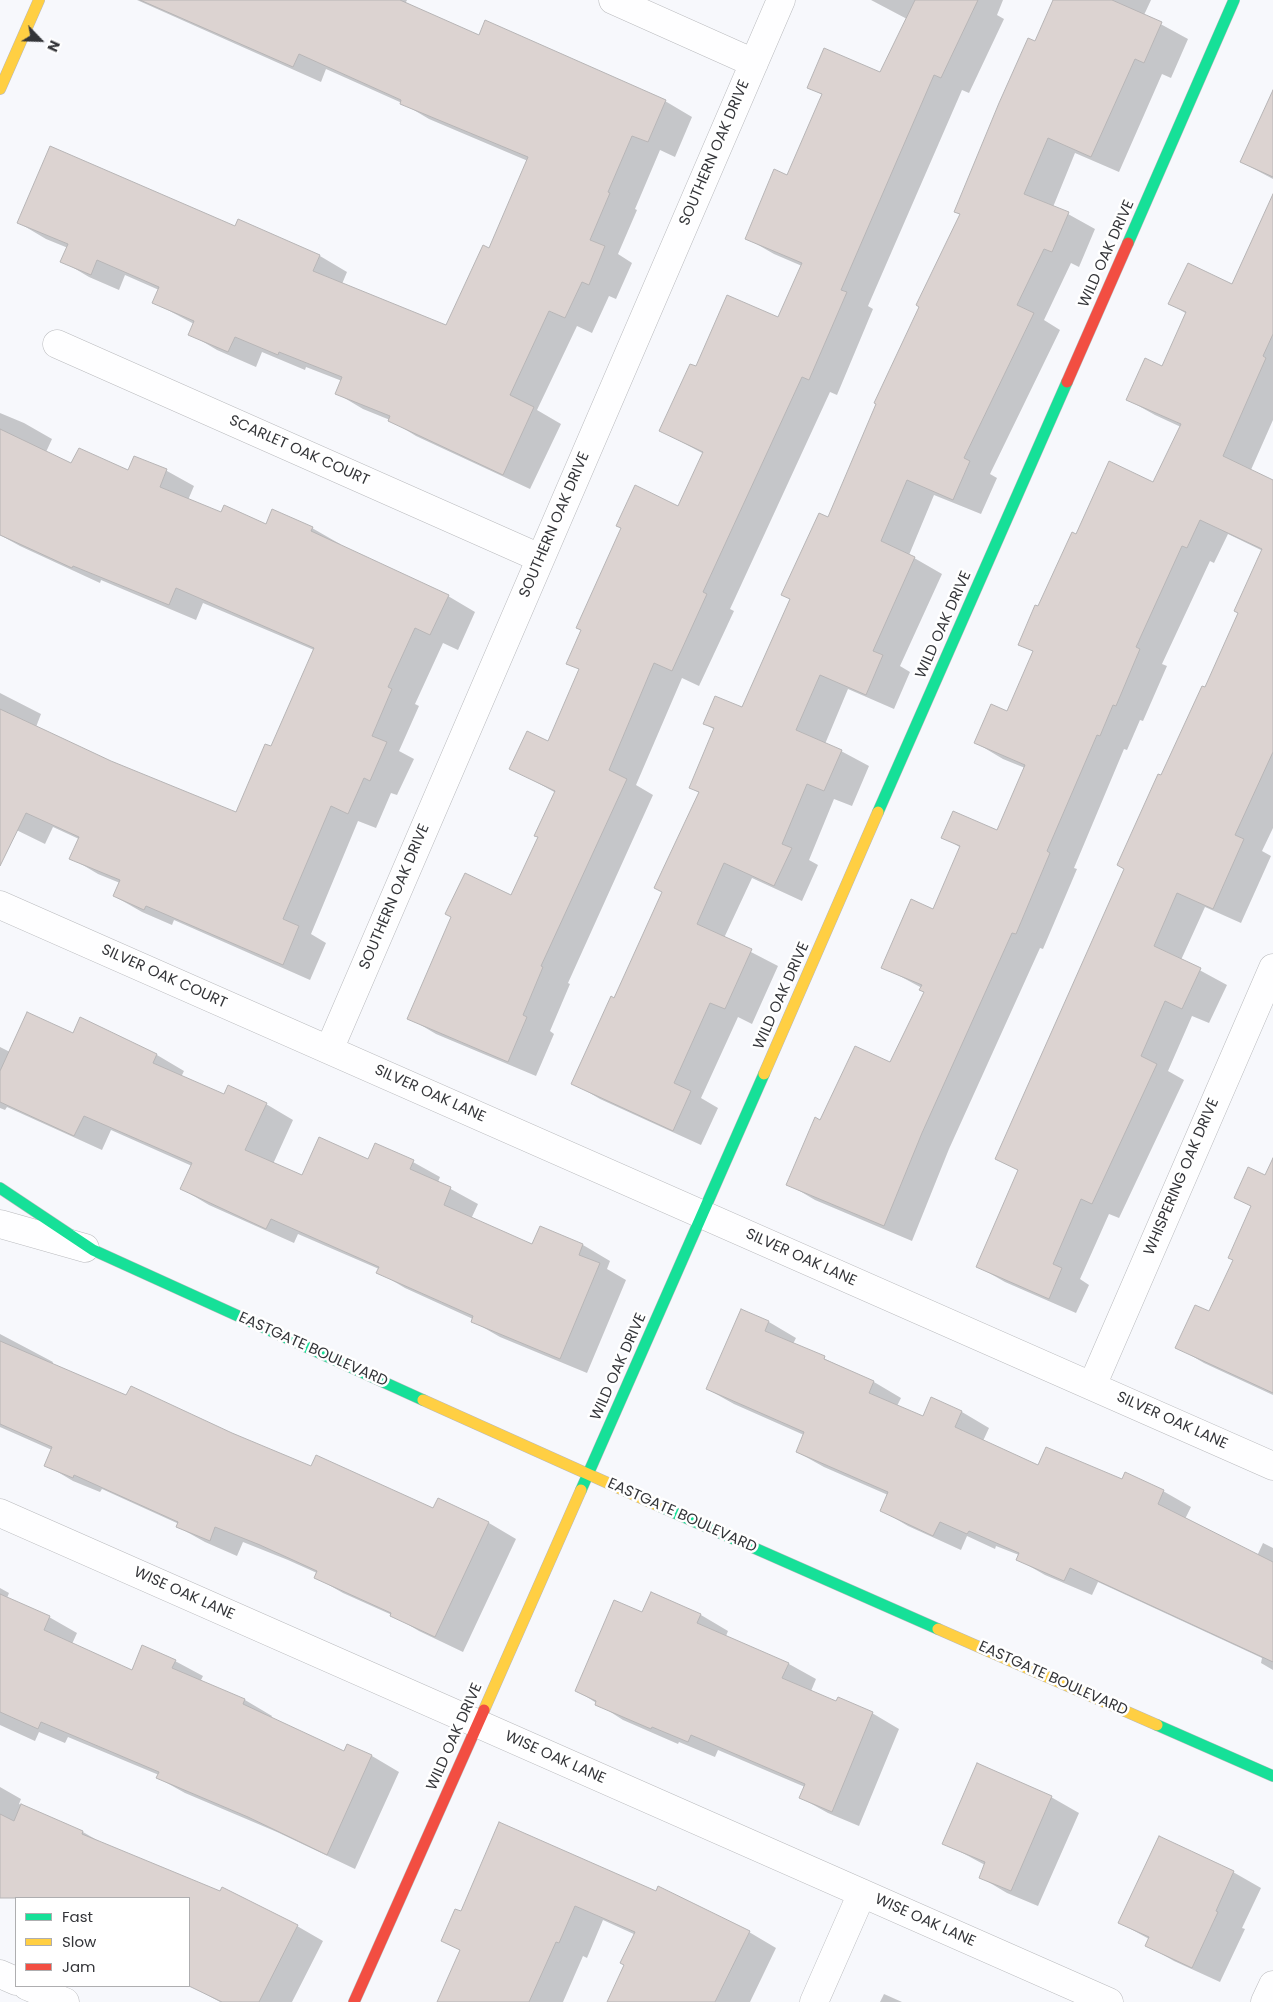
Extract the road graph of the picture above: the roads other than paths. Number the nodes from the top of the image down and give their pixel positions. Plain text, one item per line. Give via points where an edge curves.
1 (39, 0) edge
2 (613, 0) edge
3 (781, 0) edge
4 (1234, 0) edge
5 (754, 62) junction
6 (0, 89) edge
7 (56, 344) dead end
8 (540, 558) junction
9 (0, 905) edge
10 (1273, 968) edge
11 (329, 1050) junction
12 (0, 1188) edge
13 (702, 1214) junction
14 (0, 1224) edge
15 (93, 1250) junction
16 (1092, 1386) junction
17 (1273, 1466) edge
18 (588, 1475) junction
19 (0, 1513) edge
20 (477, 1724) junction
21 (1273, 1776) edge
22 (862, 1893) junction
23 (0, 1974) edge
24 (15, 1981) edge
25 (1273, 1985) edge
26 (29, 1987) edge
27 (65, 2002) edge
28 (354, 2002) edge
29 (814, 2002) edge
30 (1109, 2002) edge
31 (1265, 2002) edge

1 - 6 street
2 - 5 street
3 - 5 street, SOUTHERN OAK DRIVE
4 - 13 street, WILD OAK DRIVE
5 - 8 street, SOUTHERN OAK DRIVE
7 - 8 street, SCARLET OAK COURT
8 - 11 street, SOUTHERN OAK DRIVE
9 - 11 street, SILVER OAK COURT
10 - 16 street, WHISPERING OAK DRIVE
11 - 13 street, SILVER OAK LANE
12 - 15 street, EASTGATE BOULEVARD
13 - 16 street, SILVER OAK LANE
13 - 18 street, WILD OAK DRIVE
14 - 15 street, EASTGATE BOULEVARD
15 - 18 street, EASTGATE BOULEVARD
16 - 17 street, SILVER OAK LANE
18 - 20 street, WILD OAK DRIVE
18 - 21 street, EASTGATE BOULEVARD
19 - 20 street, WISE OAK LANE
20 - 22 street, WISE OAK LANE
20 - 28 street, WILD OAK DRIVE
22 - 29 street
22 - 30 street, WISE OAK LANE
23 - 24 street
25 - 31 street
26 - 27 street

